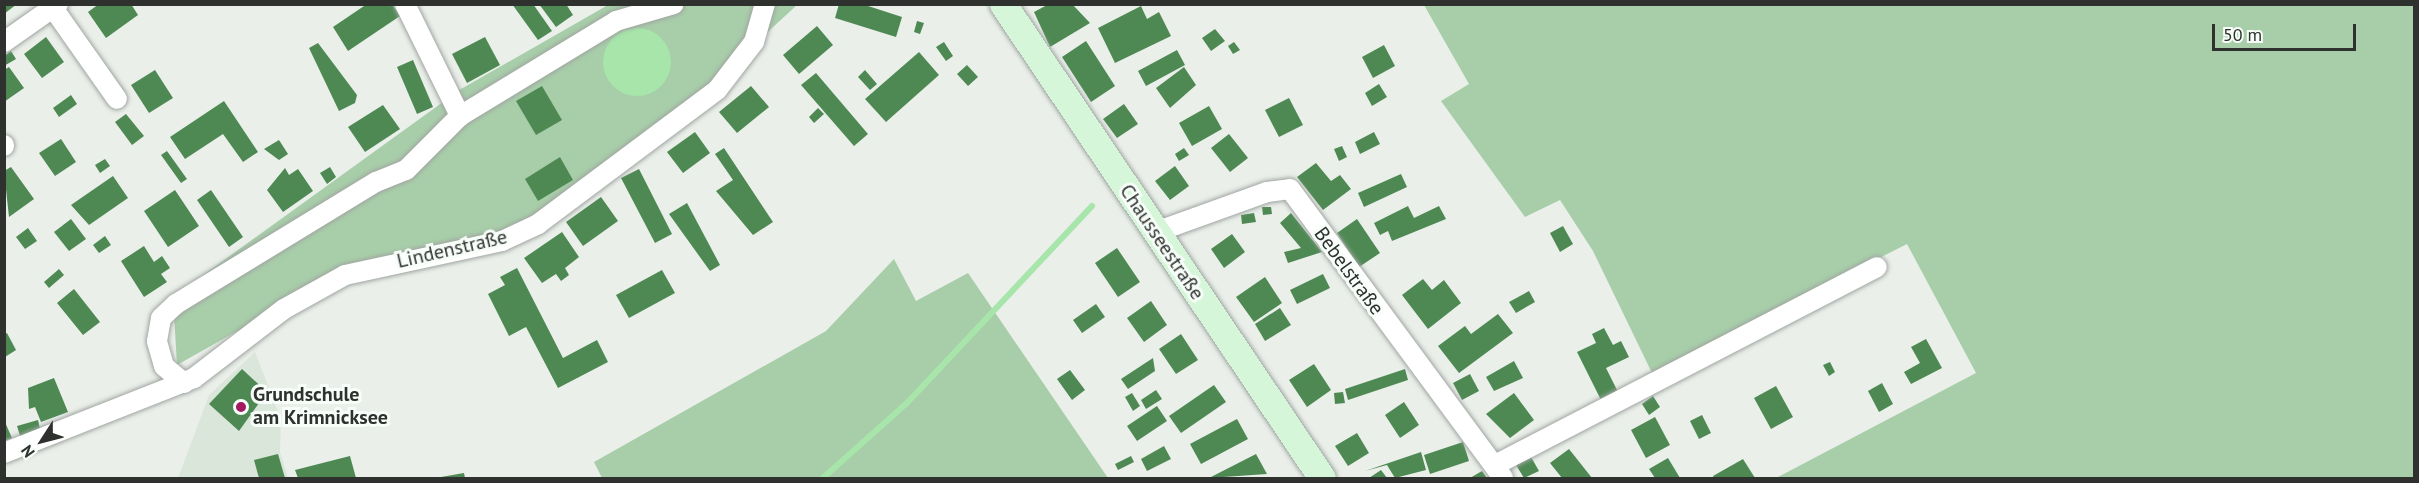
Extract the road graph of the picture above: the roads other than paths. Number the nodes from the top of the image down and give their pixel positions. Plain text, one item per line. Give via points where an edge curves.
1 (405, 4) edge
2 (674, 4) edge
3 (765, 4) edge
4 (1003, 4) edge
5 (56, 6) edge
6 (4, 42) edge
7 (117, 99) dead end
8 (460, 116) junction
9 (1156, 232) junction
10 (1877, 267) dead end
11 (184, 383) junction
12 (4, 453) edge
13 (1499, 472) edge
14 (1322, 478) edge

1 - 8 street
2 - 8 street via 616,21
3 - 11 street, Lindenstraße via 754,42 717,90 538,224 502,241 345,275 284,309
4 - 9 main road, Chausseestraße
5 - 6 street
5 - 7 street
8 - 11 street via 406,170 376,182 161,318 157,342 164,366
9 - 13 street, Bebelstraße via 1267,192 1290,189
9 - 14 main road, Chausseestraße
10 - 13 street, Bebelstraße
11 - 12 street, Lindenstraße

